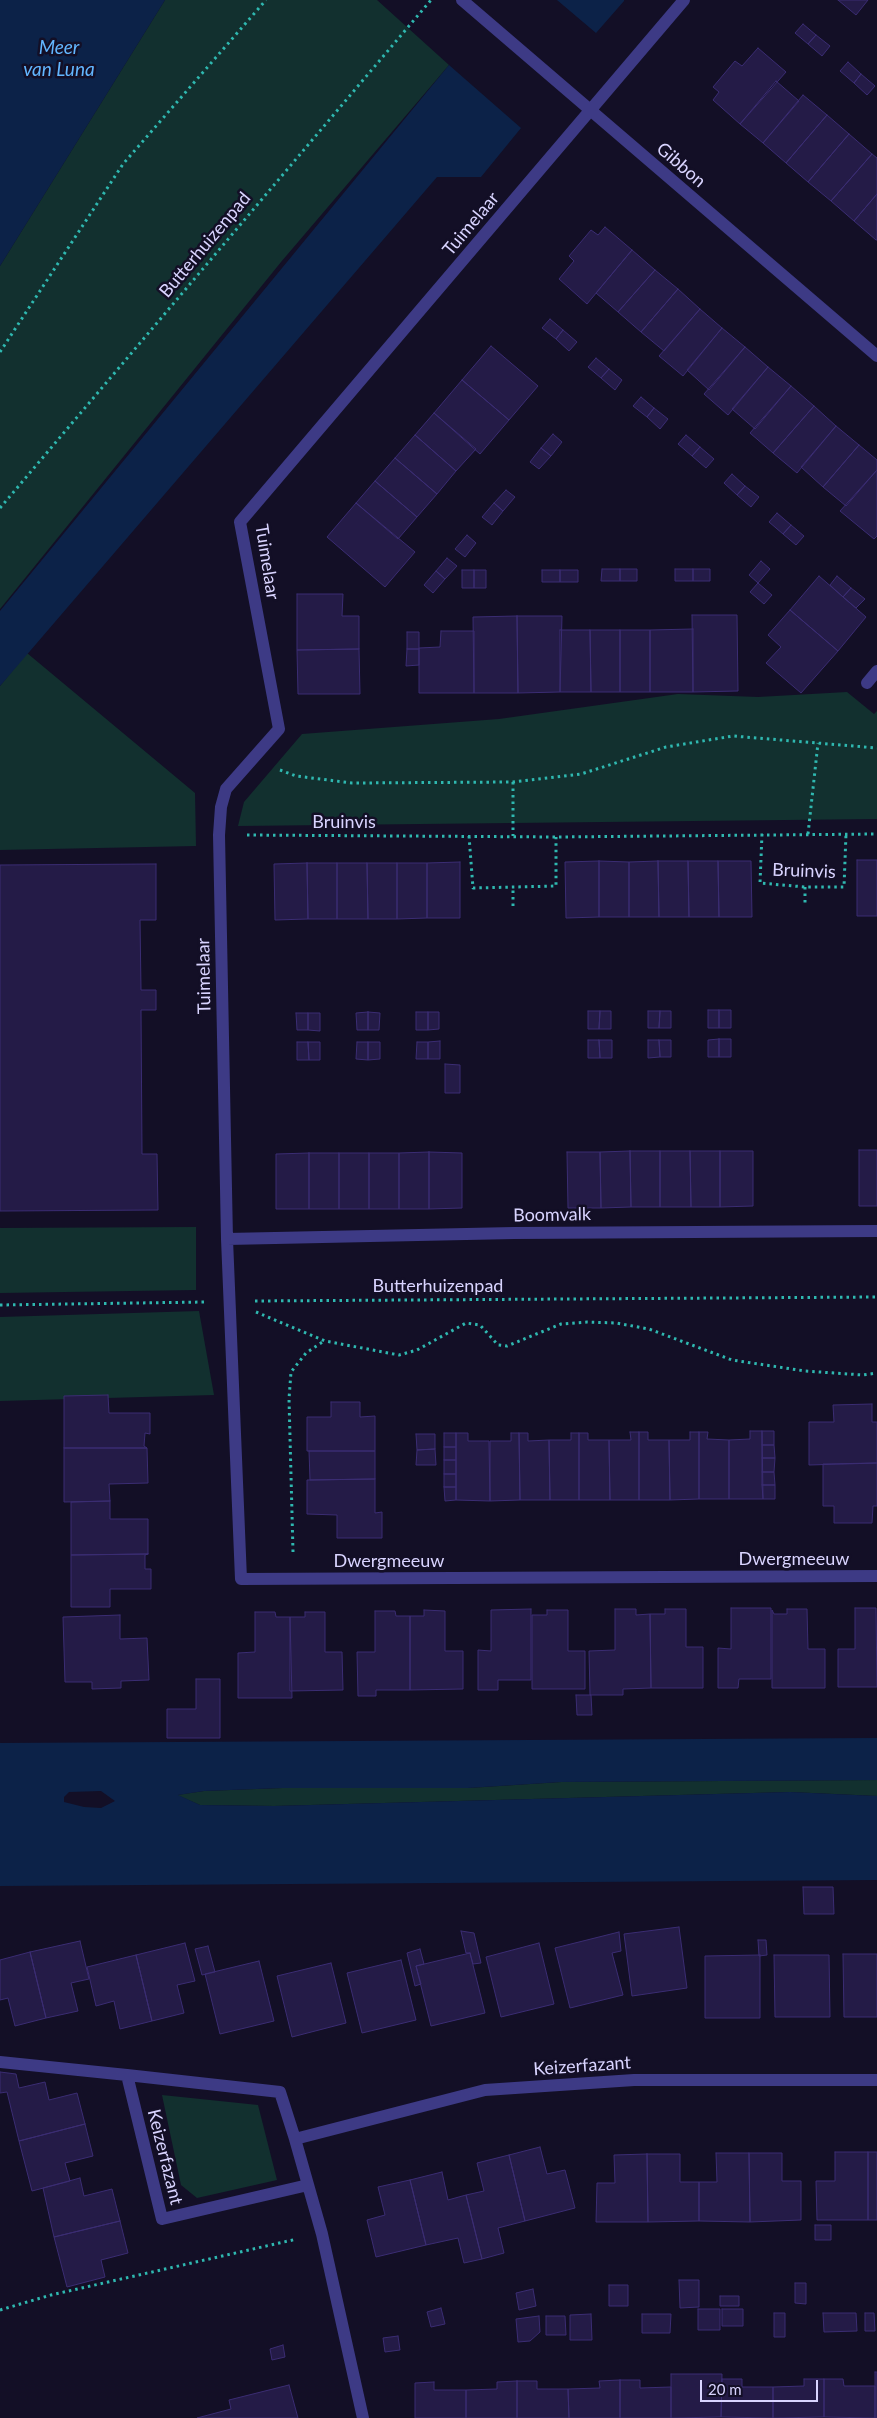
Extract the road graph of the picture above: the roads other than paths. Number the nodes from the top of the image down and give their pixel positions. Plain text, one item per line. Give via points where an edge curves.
1 (462, 0) edge
2 (684, 0) edge
3 (590, 110) junction
4 (877, 356) edge
5 (877, 671) edge
6 (867, 683) dead end
7 (877, 1231) edge
8 (227, 1239) junction
9 (877, 1576) edge
10 (0, 2062) edge
11 (127, 2075) junction
12 (877, 2080) edge
13 (295, 2139) junction
14 (308, 2185) junction
15 (363, 2418) edge

1 - 3 street, Gibbon
2 - 3 street, Tuimelaar
3 - 4 street, Gibbon
3 - 8 street, Tuimelaar via 240,522 279,729 226,789 221,807
5 - 6 street
7 - 8 street, Boomvalk
8 - 9 street, Dwergmeeuw via 241,1579
10 - 11 street
11 - 13 street via 280,2092
11 - 14 street, Keizerfazant via 162,2219
12 - 13 street, Keizerfazant via 634,2080 485,2090
13 - 14 street
14 - 15 street

